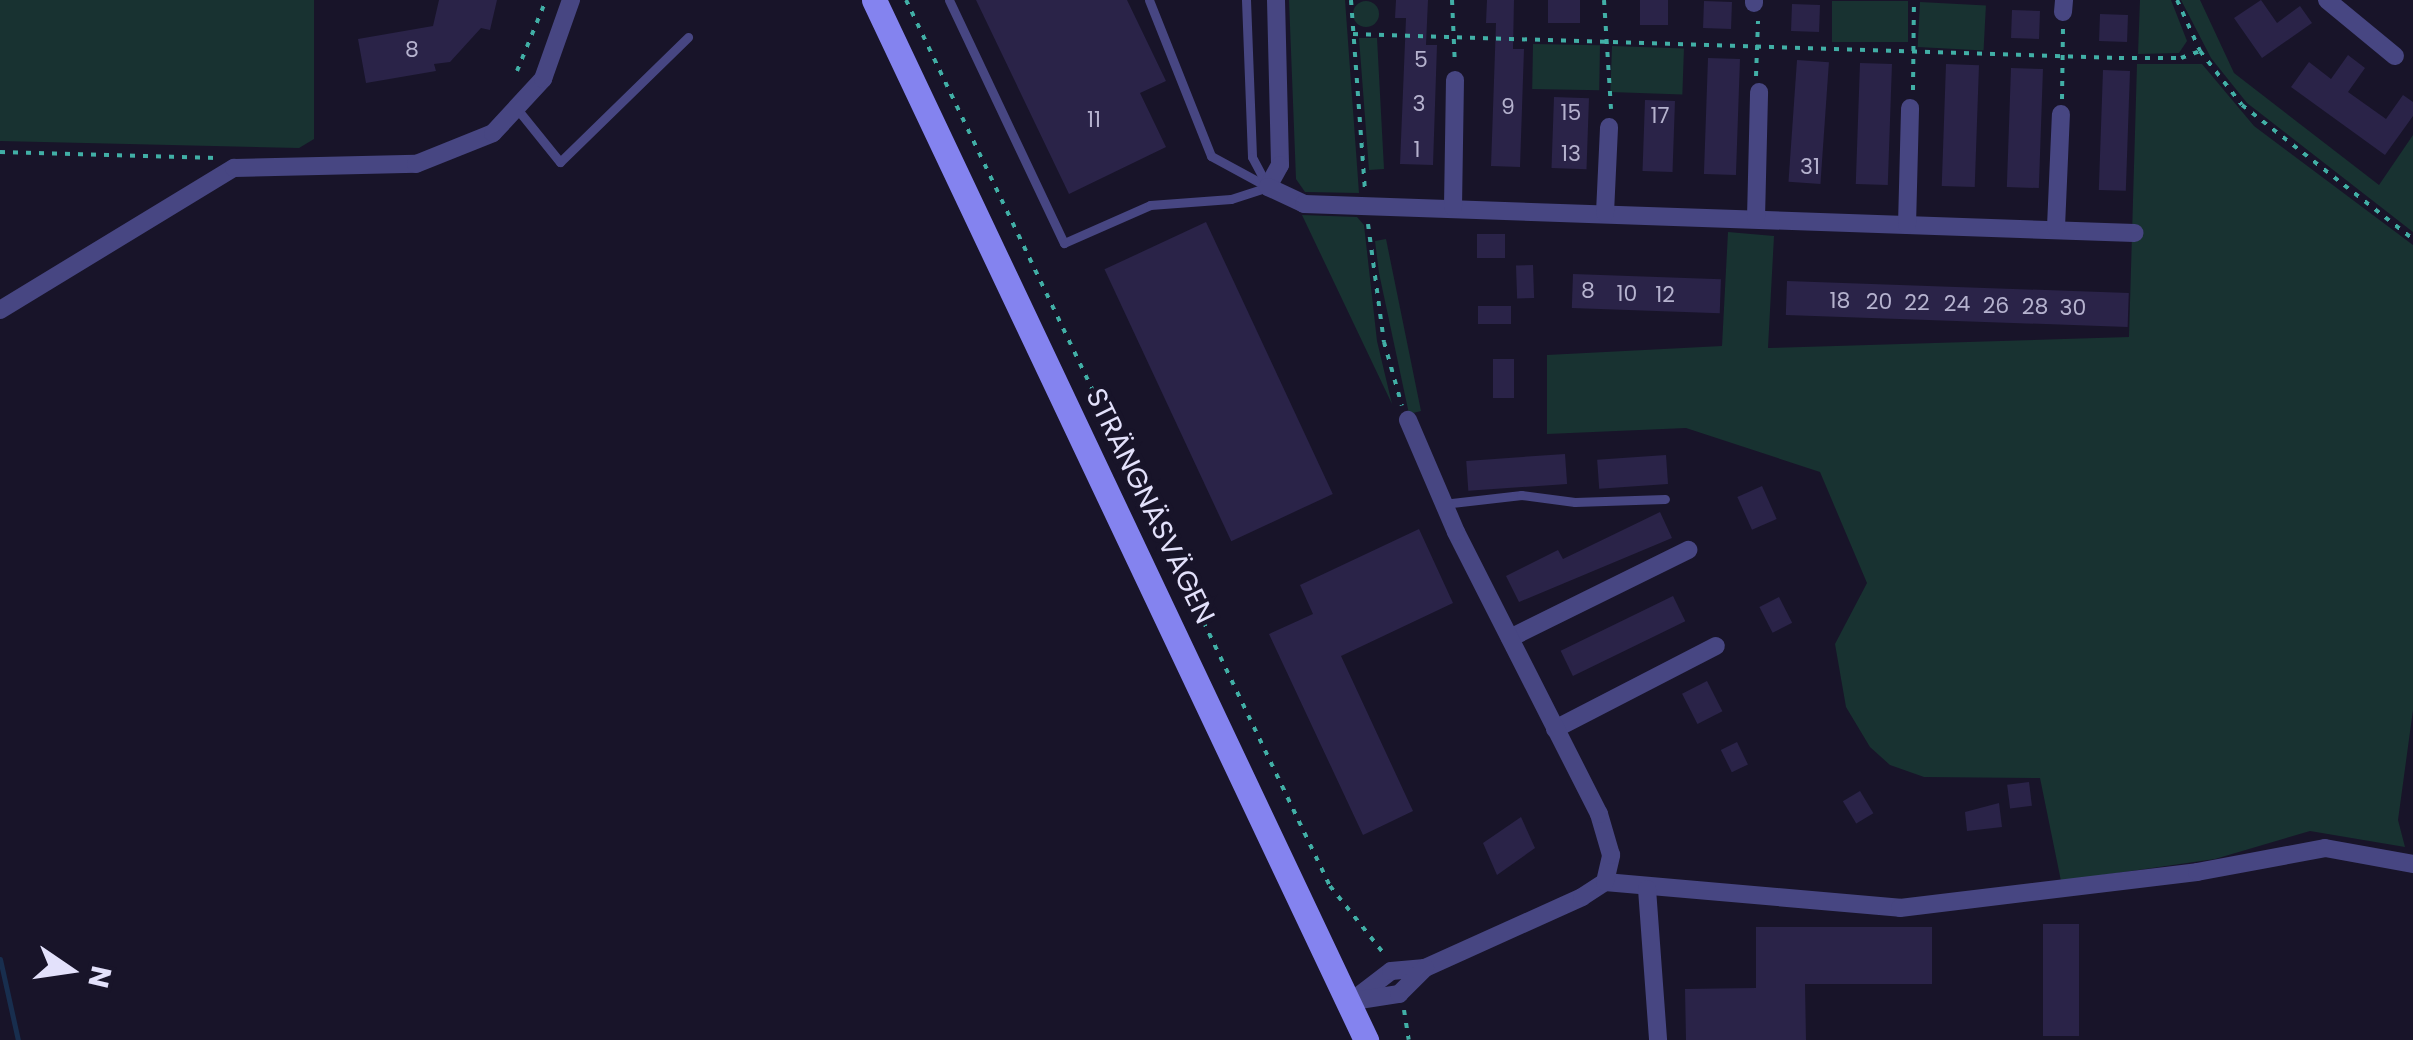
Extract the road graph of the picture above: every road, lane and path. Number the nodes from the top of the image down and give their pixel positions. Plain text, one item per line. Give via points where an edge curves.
1 (546, 0) edge
2 (571, 0) edge
3 (874, 0) edge
4 (906, 0) edge
5 (949, 0) edge
6 (1149, 0) edge
7 (1246, 0) edge
8 (1276, 0) edge
9 (1452, 0) edge
10 (1604, 0) edge
11 (1914, 0) edge
12 (2177, 0) edge
13 (2327, 0) edge
14 (1755, 3) edge
15 (2064, 6) edge
16 (1354, 34) dead end
17 (1453, 36) junction
18 (688, 37) dead end
19 (1606, 41) junction
20 (1757, 46) junction
21 (1914, 51) junction
22 (2200, 52) junction
23 (2063, 56) junction
24 (2395, 56) dead end
25 (517, 71) dead end
26 (1455, 80) joint
27 (1759, 96) joint
28 (1910, 108) joint
29 (518, 110) junction
30 (2061, 114) joint
31 (1609, 127) joint
32 (0, 152) edge
33 (234, 168) junction
34 (1268, 187) junction
35 (1454, 207) junction
36 (1605, 213) junction
37 (1756, 218) junction
38 (1907, 224) junction
39 (2056, 227) junction
40 (2134, 233) dead end
41 (2413, 238) edge
42 (0, 310) edge
43 (1408, 420) dead end
44 (1666, 498) dead end
45 (1443, 504) junction
46 (1688, 550) dead end
47 (1510, 638) junction
48 (1716, 646) dead end
49 (1555, 729) junction
50 (2413, 864) edge
51 (1606, 882) junction
52 (1647, 888) junction
53 (1388, 960) dead end
54 (1352, 1001) junction
55 (1403, 1007) dead end
56 (1366, 1040) edge
57 (1409, 1040) edge
58 (1658, 1040) edge

1 - 25 path
2 - 29 street via 559,48
3 - 54 main road, STRÄNGNÄSVÄGEN
4 - 53 path via 1330,886
5 - 34 lane via 1064,243 1150,205 1176,198 1232,200
6 - 34 lane via 1211,156
7 - 34 lane via 1252,157
8 - 34 street via 1280,165
9 - 17 path
10 - 19 path
11 - 21 path
12 - 22 path
13 - 24 street
14 - 20 path
15 - 23 path
16 - 17 path
17 - 19 path
17 - 26 path
18 - 29 lane via 560,162
19 - 20 path
19 - 31 path
20 - 21 path
20 - 27 path
21 - 23 path
21 - 28 path
22 - 23 path via 2181,58
22 - 41 path via 2260,123
23 - 30 path
26 - 35 street
27 - 37 street
28 - 38 street
29 - 33 street via 481,140 416,164
30 - 39 street
31 - 36 street
32 - 33 path via 212,155
33 - 42 street
34 - 35 street via 1304,204
35 - 36 street
36 - 37 street
37 - 38 street
38 - 39 street
39 - 40 street
43 - 45 street
44 - 45 lane via 1575,502 1521,495
45 - 47 street
46 - 47 street
47 - 49 street
48 - 49 street
49 - 51 street via 1606,833
50 - 52 street via 2325,848 2197,872 1900,908
51 - 52 street
51 - 54 street via 1425,968 1399,994
52 - 58 street
54 - 56 main road, STRÄNGNÄSVÄGEN
55 - 57 path

